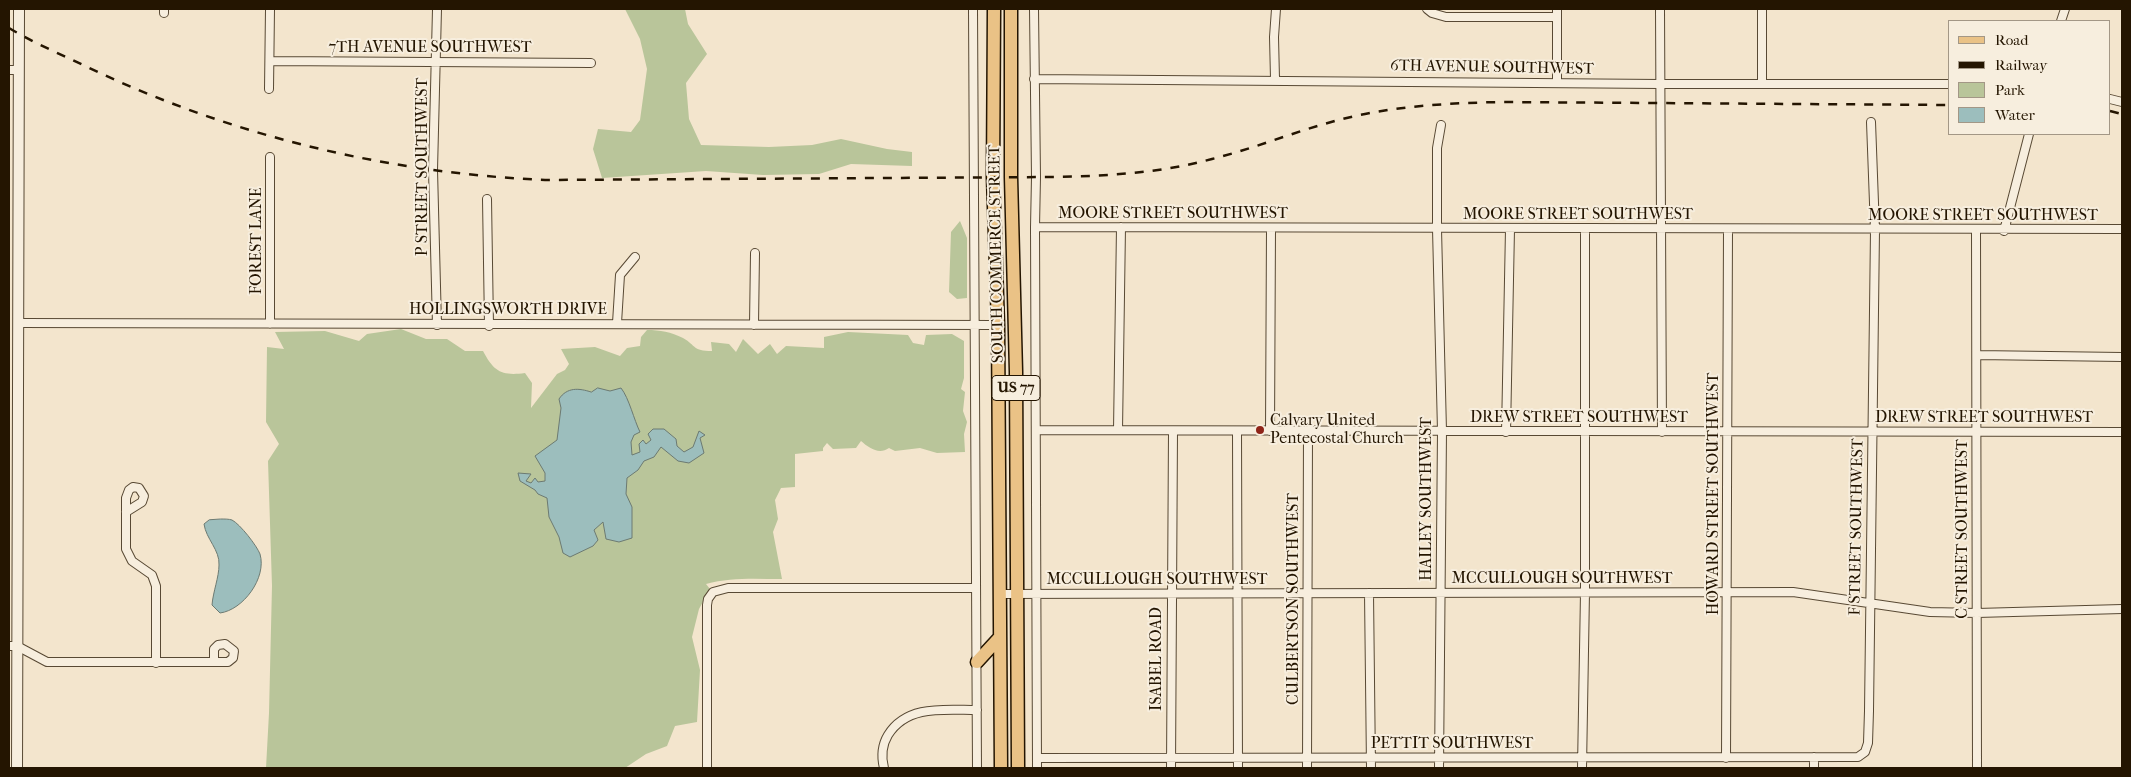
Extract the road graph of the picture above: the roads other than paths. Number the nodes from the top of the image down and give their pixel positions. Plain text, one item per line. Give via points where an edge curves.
1 (19, 9) edge
2 (270, 9) edge
3 (437, 9) edge
4 (974, 9) edge
5 (994, 9) edge
6 (1011, 9) edge
7 (1034, 9) edge
8 (1276, 9) edge
9 (1427, 9) edge
10 (1660, 9) edge
11 (1762, 9) edge
12 (1557, 13) edge
13 (270, 61) junction
14 (437, 62) junction
15 (591, 62) dead end
16 (14, 70) edge
17 (1034, 79) junction
18 (1275, 79) junction
19 (1557, 82) junction
20 (1660, 84) junction
21 (1762, 84) junction
22 (1948, 84) edge
23 (269, 88) dead end
24 (1871, 122) dead end
25 (1441, 125) dead end
26 (2029, 135) edge
27 (270, 157) dead end
28 (488, 199) dead end
29 (1035, 227) junction
30 (1121, 227) junction
31 (1271, 228) junction
32 (1437, 229) junction
33 (1510, 229) junction
34 (1586, 229) junction
35 (1660, 229) junction
36 (1728, 229) junction
37 (2122, 229) edge
38 (1874, 230) junction
39 (1976, 230) junction
40 (2004, 230) junction
41 (755, 253) dead end
42 (635, 257) dead end
43 (19, 323) junction
44 (617, 323) junction
45 (270, 324) junction
46 (438, 325) junction
47 (754, 325) junction
48 (488, 326) junction
49 (975, 326) junction
50 (998, 326) junction
51 (1977, 354) junction
52 (2122, 357) edge
53 (1016, 372) junction
54 (14, 414) edge
55 (1036, 430) junction
56 (1118, 430) junction
57 (1173, 430) junction
58 (1237, 431) junction
59 (1270, 431) junction
60 (1308, 431) junction
61 (1442, 431) junction
62 (1506, 432) junction
63 (1585, 432) junction
64 (1662, 432) junction
65 (1728, 432) junction
66 (1872, 432) junction
67 (1977, 432) junction
68 (2122, 432) edge
69 (126, 512) dead end
70 (976, 588) junction
71 (1585, 592) junction
72 (1728, 592) junction
73 (1307, 593) junction
74 (1441, 593) junction
75 (1000, 594) junction
76 (1017, 594) junction
77 (1036, 594) junction
78 (1172, 594) junction
79 (1237, 594) junction
80 (1369, 594) junction
81 (1870, 602) junction
82 (2122, 609) edge
83 (1977, 613) junction
84 (1000, 637) junction
85 (13, 646) edge
86 (214, 662) dead end
87 (977, 662) junction
88 (156, 663) junction
89 (977, 710) junction
90 (1865, 752) joint
91 (1440, 757) junction
92 (1814, 757) junction
93 (1037, 758) junction
94 (1171, 758) junction
95 (1238, 758) junction
96 (1307, 758) junction
97 (1371, 758) junction
98 (1726, 758) junction
99 (1582, 759) junction
100 (17, 768) edge
101 (707, 768) edge
102 (884, 768) edge
103 (977, 768) edge
104 (1001, 768) edge
105 (1018, 768) edge
106 (1037, 768) edge
107 (1170, 768) edge
108 (1238, 768) edge
109 (1307, 768) edge
110 (1371, 768) edge
111 (1439, 768) edge
112 (1582, 768) edge
113 (1814, 768) edge
114 (1976, 768) edge

1 - 16 street
2 - 13 street
3 - 14 street, P STREET SOUTHWEST
4 - 49 street
5 - 50 main road, SOUTH COMMERCE STREET / US 77 via 993,177
6 - 53 main road, SOUTH COMMERCE STREET / US 77
7 - 17 street
8 - 18 street
9 - 12 street via 1446,17
10 - 20 street
11 - 21 street
12 - 19 street
13 - 14 street, 7TH AVENUE SOUTHWEST
13 - 23 street
14 - 15 street, 7TH AVENUE SOUTHWEST
14 - 46 street, P STREET SOUTHWEST via 433,170
16 - 43 street
17 - 18 street, 6TH AVENUE SOUTHWEST
17 - 29 street
18 - 19 street, 6TH AVENUE SOUTHWEST
19 - 20 street, 6TH AVENUE SOUTHWEST
20 - 21 street, 6TH AVENUE SOUTHWEST
20 - 35 street
21 - 22 street, 6TH AVENUE SOUTHWEST
24 - 38 street, F STREET SOUTHWEST
25 - 32 street, HAILEY SOUTHWEST via 1437,148
26 - 40 street
27 - 45 street, FOREST LANE
28 - 48 street
29 - 30 street, MOORE STREET SOUTHWEST
29 - 55 street
30 - 31 street, MOORE STREET SOUTHWEST
30 - 56 street
31 - 32 street, MOORE STREET SOUTHWEST
31 - 59 street
32 - 33 street, MOORE STREET SOUTHWEST
32 - 61 street, HAILEY SOUTHWEST
33 - 34 street, MOORE STREET SOUTHWEST
33 - 62 street
34 - 35 street, MOORE STREET SOUTHWEST
34 - 63 street
35 - 36 street, MOORE STREET SOUTHWEST
35 - 64 street
36 - 38 street, MOORE STREET SOUTHWEST
36 - 65 street, HOWARD STREET SOUTHWEST
37 - 40 street, MOORE STREET SOUTHWEST
38 - 39 street, MOORE STREET SOUTHWEST
38 - 66 street, F STREET SOUTHWEST
39 - 40 street, MOORE STREET SOUTHWEST
39 - 51 street, C STREET SOUTHWEST
41 - 47 street
42 - 44 street via 620,275
43 - 45 street, HOLLINGSWORTH DRIVE
43 - 54 street
44 - 47 street, HOLLINGSWORTH DRIVE
44 - 48 street, HOLLINGSWORTH DRIVE
45 - 46 street, HOLLINGSWORTH DRIVE
46 - 48 street, HOLLINGSWORTH DRIVE
47 - 49 street, HOLLINGSWORTH DRIVE
49 - 50 street, HOLLINGSWORTH DRIVE
49 - 70 street
50 - 53 main road via 1003,329 1008,359
50 - 75 main road, SOUTH COMMERCE STREET / US 77
51 - 52 street
51 - 67 street, C STREET SOUTHWEST
53 - 76 main road, SOUTH COMMERCE STREET / US 77
54 - 85 street
55 - 56 street, DREW STREET SOUTHWEST
55 - 77 street
56 - 57 street, DREW STREET SOUTHWEST
57 - 58 street, DREW STREET SOUTHWEST
57 - 78 street, ISABEL ROAD
58 - 59 street, DREW STREET SOUTHWEST
58 - 79 street
59 - 60 street, DREW STREET SOUTHWEST
60 - 61 street, DREW STREET SOUTHWEST
60 - 73 street, CULBERTSON SOUTHWEST
61 - 62 street, DREW STREET SOUTHWEST
61 - 74 street, HAILEY SOUTHWEST
62 - 63 street, DREW STREET SOUTHWEST
63 - 64 street, DREW STREET SOUTHWEST
63 - 71 street
64 - 65 street, DREW STREET SOUTHWEST
65 - 66 street, DREW STREET SOUTHWEST
65 - 72 street, HOWARD STREET SOUTHWEST
66 - 67 street, DREW STREET SOUTHWEST
66 - 81 street, F STREET SOUTHWEST
67 - 68 street, DREW STREET SOUTHWEST
67 - 83 street, C STREET SOUTHWEST
69 - 88 street via 126,549 132,561 152,575 156,586
70 - 87 street
70 - 101 street via 728,588 713,592 707,605
71 - 72 street, MCCULLOUGH SOUTHWEST
71 - 74 street, MCCULLOUGH SOUTHWEST
71 - 99 street
72 - 81 street, MCCULLOUGH SOUTHWEST via 1793,592
72 - 98 street, HOWARD STREET SOUTHWEST
73 - 79 street, MCCULLOUGH SOUTHWEST
73 - 80 street, MCCULLOUGH SOUTHWEST
73 - 96 street, CULBERTSON SOUTHWEST
74 - 80 street, MCCULLOUGH SOUTHWEST
74 - 91 street, HAILEY SOUTHWEST
75 - 76 street, MCCULLOUGH SOUTHWEST
75 - 84 main road, SOUTH COMMERCE STREET / US 77
76 - 77 street, MCCULLOUGH SOUTHWEST
76 - 105 main road, SOUTH COMMERCE STREET / US 77
77 - 78 street, MCCULLOUGH SOUTHWEST
77 - 93 street
78 - 79 street, MCCULLOUGH SOUTHWEST
78 - 94 street, ISABEL ROAD
79 - 95 street
80 - 97 street
81 - 83 street, MCCULLOUGH SOUTHWEST via 1930,612
81 - 90 street, F STREET SOUTHWEST via 1868,743
82 - 83 street, MCCULLOUGH SOUTHWEST
83 - 114 street, C STREET SOUTHWEST
84 - 87 main road
84 - 104 main road, SOUTH COMMERCE STREET / US 77
85 - 88 street via 47,662
85 - 100 street
86 - 88 street
87 - 89 street
89 - 102 street via 929,710 907,716 884,743
89 - 103 street
90 - 92 street, PETTIT SOUTHWEST via 1858,757
91 - 97 street, PETTIT SOUTHWEST
91 - 99 street, PETTIT SOUTHWEST
91 - 111 street, HAILEY SOUTHWEST
92 - 98 street, PETTIT SOUTHWEST
92 - 113 street
93 - 94 street, PETTIT SOUTHWEST
93 - 106 street
94 - 95 street, PETTIT SOUTHWEST
94 - 107 street, ISABEL ROAD
95 - 96 street, PETTIT SOUTHWEST
95 - 108 street
96 - 97 street, PETTIT SOUTHWEST
96 - 109 street, CULBERTSON SOUTHWEST
97 - 110 street
98 - 99 street, PETTIT SOUTHWEST
99 - 112 street

